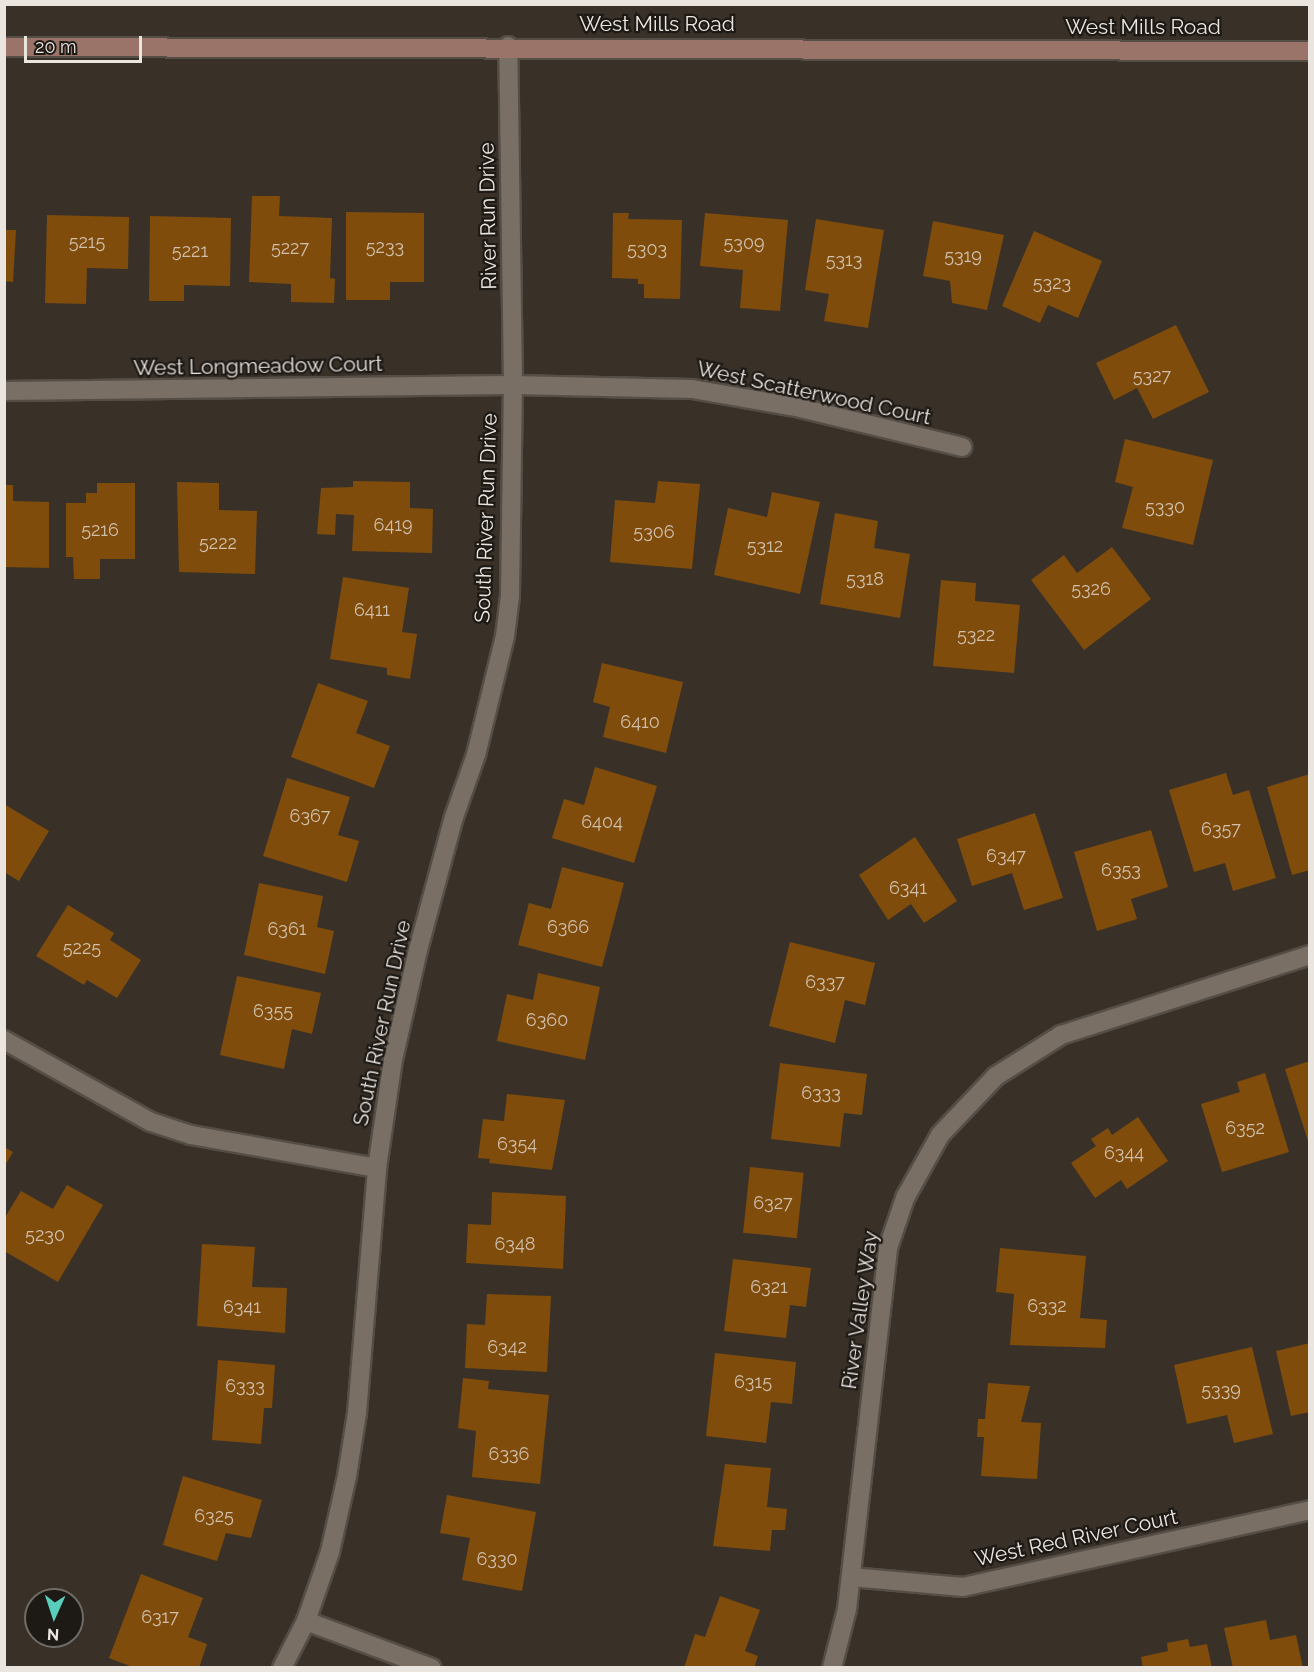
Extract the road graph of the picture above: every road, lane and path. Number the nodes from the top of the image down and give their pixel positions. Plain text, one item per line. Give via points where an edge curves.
1 (507, 46) junction
2 (4, 47) edge
3 (1310, 51) edge
4 (513, 385) junction
5 (4, 391) edge
6 (962, 447) dead end
7 (1310, 955) edge
8 (4, 1041) edge
9 (377, 1168) junction
10 (1310, 1510) edge
11 (851, 1577) junction
12 (306, 1621) junction
13 (282, 1668) edge
14 (432, 1668) edge
15 (832, 1668) edge

1 - 2 street, West Mills Road
1 - 3 street, West Mills Road
1 - 4 street, River Run Drive
4 - 5 street, West Longmeadow Court
4 - 6 street, West Scatterwood Court via 692,389 796,407
4 - 9 street, South River Run Drive via 510,596 505,636 476,755 454,817 418,950 393,1060
7 - 11 street, River Valley Way via 1060,1035 996,1076 940,1135 905,1198 888,1248
8 - 9 street via 151,1122 191,1135
9 - 12 street, South River Run Drive via 354,1434 330,1552
10 - 11 street, West Red River Court via 963,1587
11 - 15 street, River Valley Way
12 - 13 street, South River Run Drive
12 - 14 street

